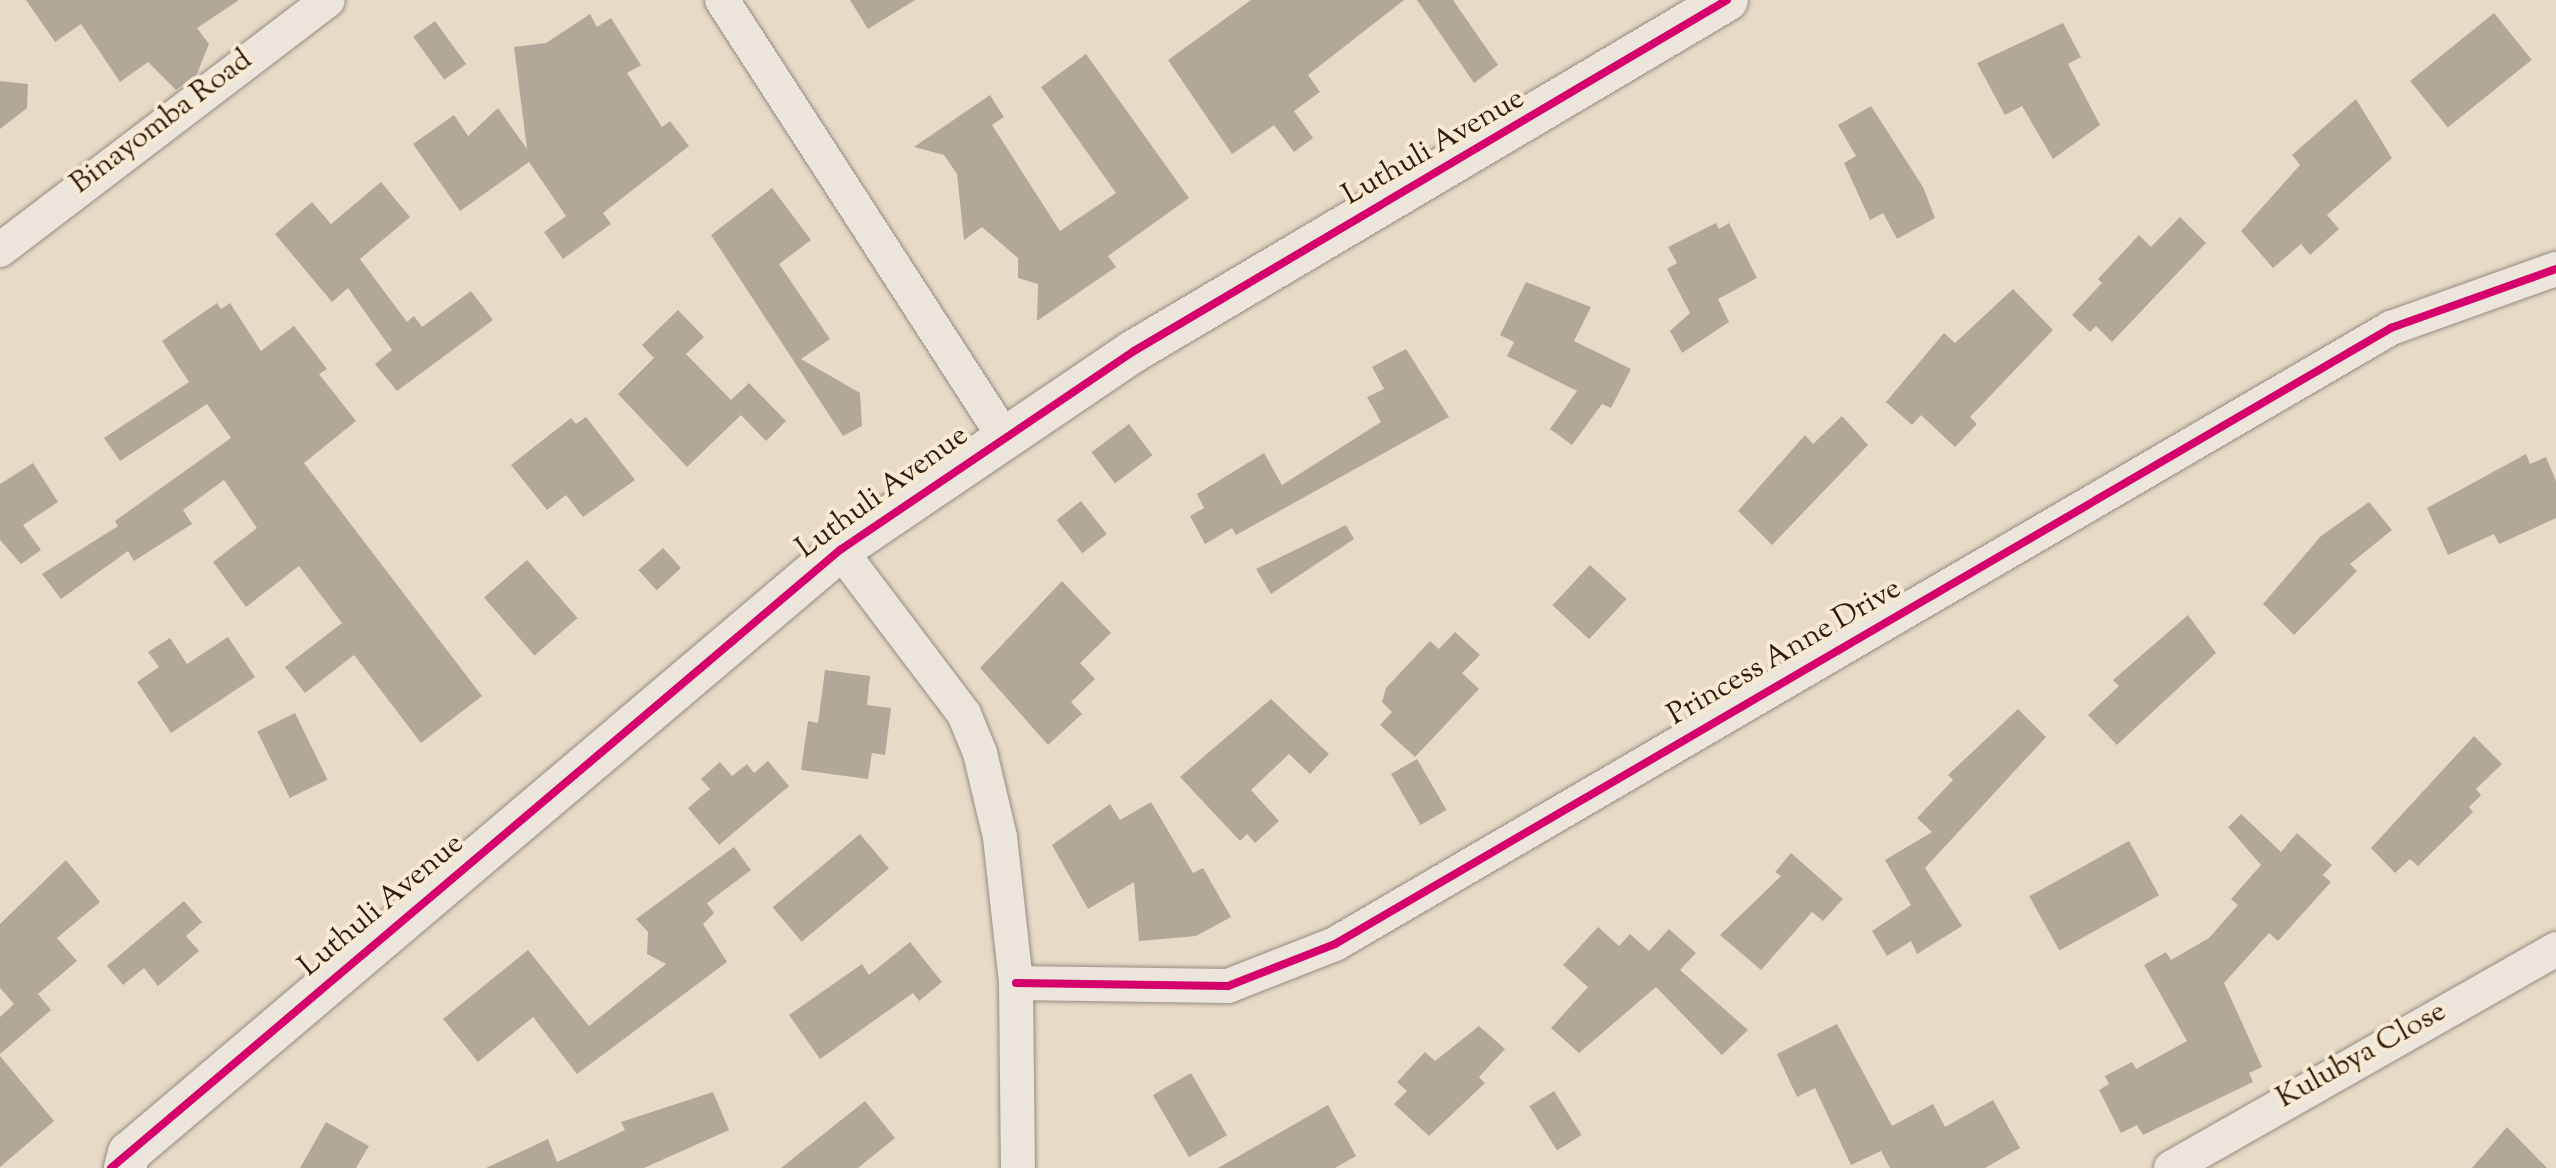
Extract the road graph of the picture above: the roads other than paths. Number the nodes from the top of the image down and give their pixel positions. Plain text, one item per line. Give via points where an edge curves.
1 (328, 0) edge
2 (722, 0) edge
3 (1727, 0) edge
4 (0, 250) edge
5 (2556, 269) edge
6 (1003, 435) junction
7 (840, 550) junction
8 (2556, 949) edge
9 (1016, 983) junction
10 (122, 1163) edge
11 (1018, 1168) edge
12 (2171, 1168) edge

1 - 4 street, Binayomba Road
2 - 6 street
3 - 6 street, Luthuli Avenue
5 - 9 street, Princess Anne Drive via 2391,328 1335,944 1228,986
6 - 7 street, Luthuli Avenue
7 - 9 street via 964,714 975,740 1000,837
7 - 10 street, Luthuli Avenue
8 - 12 street, Kulubya Close
9 - 11 street

